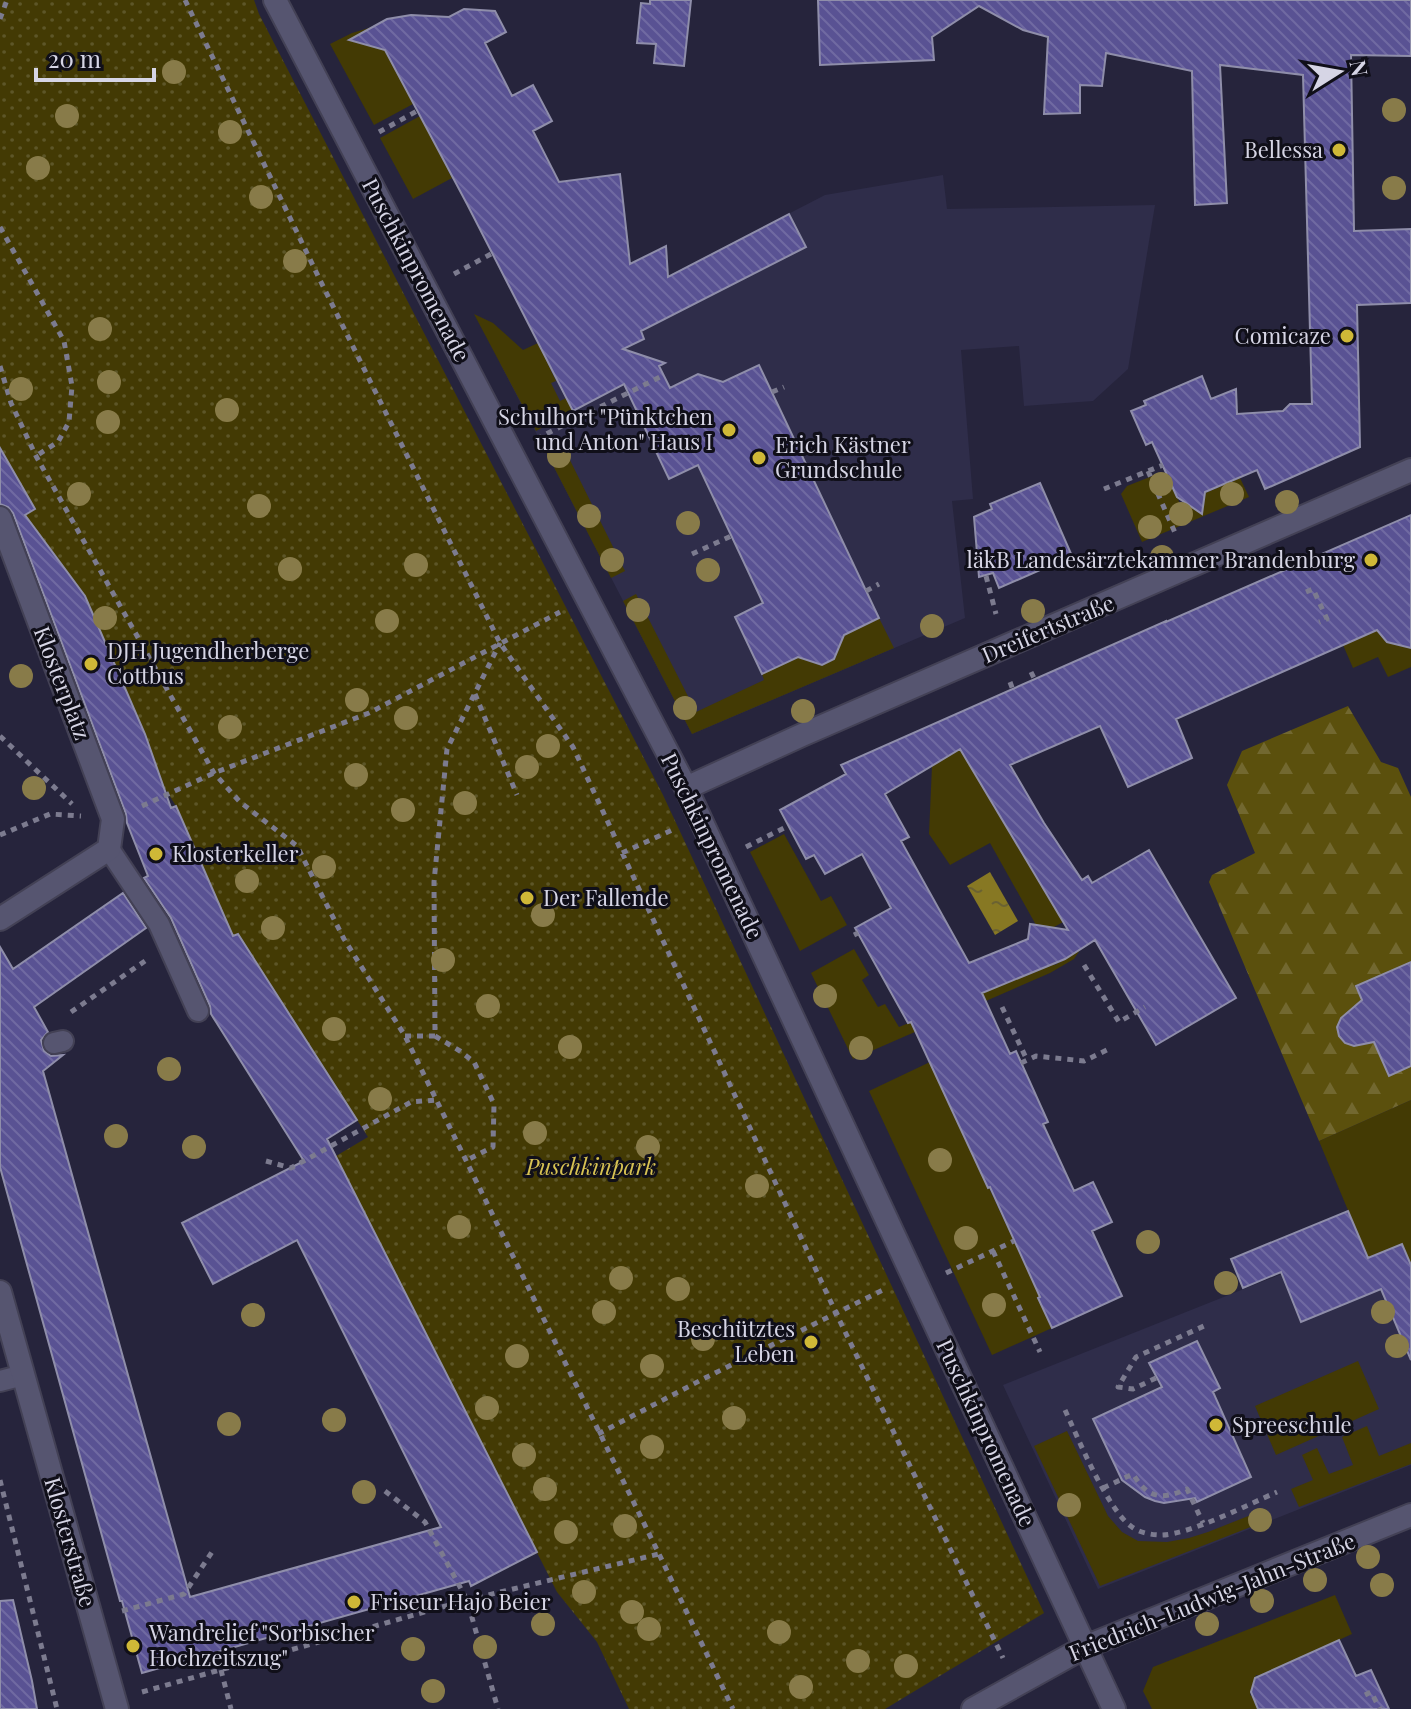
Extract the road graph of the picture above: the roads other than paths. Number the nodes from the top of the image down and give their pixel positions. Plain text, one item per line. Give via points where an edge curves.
1 (275, 0) edge
2 (1411, 470) edge
3 (0, 518) edge
4 (686, 788) junction
5 (109, 849) junction
6 (0, 919) edge
7 (198, 1011) dead end
8 (0, 1292) edge
9 (23, 1375) junction
10 (0, 1381) edge
11 (1411, 1515) edge
12 (1085, 1647) junction
13 (116, 1704) edge
14 (973, 1709) edge
15 (1114, 1709) edge

1 - 4 street, Puschkinpromenade
2 - 4 street, Dreifertstraße
3 - 5 street, Klosterplatz via 113,819
4 - 12 street, Puschkinpromenade
5 - 6 street
5 - 7 lane via 159,924
8 - 9 street, Klosterstraße
9 - 10 lane
9 - 13 street, Klosterstraße
11 - 12 street, Friedrich-Ludwig-Jahn-Straße
12 - 14 street, Friedrich-Ludwig-Jahn-Straße
12 - 15 street, Puschkinpromenade

